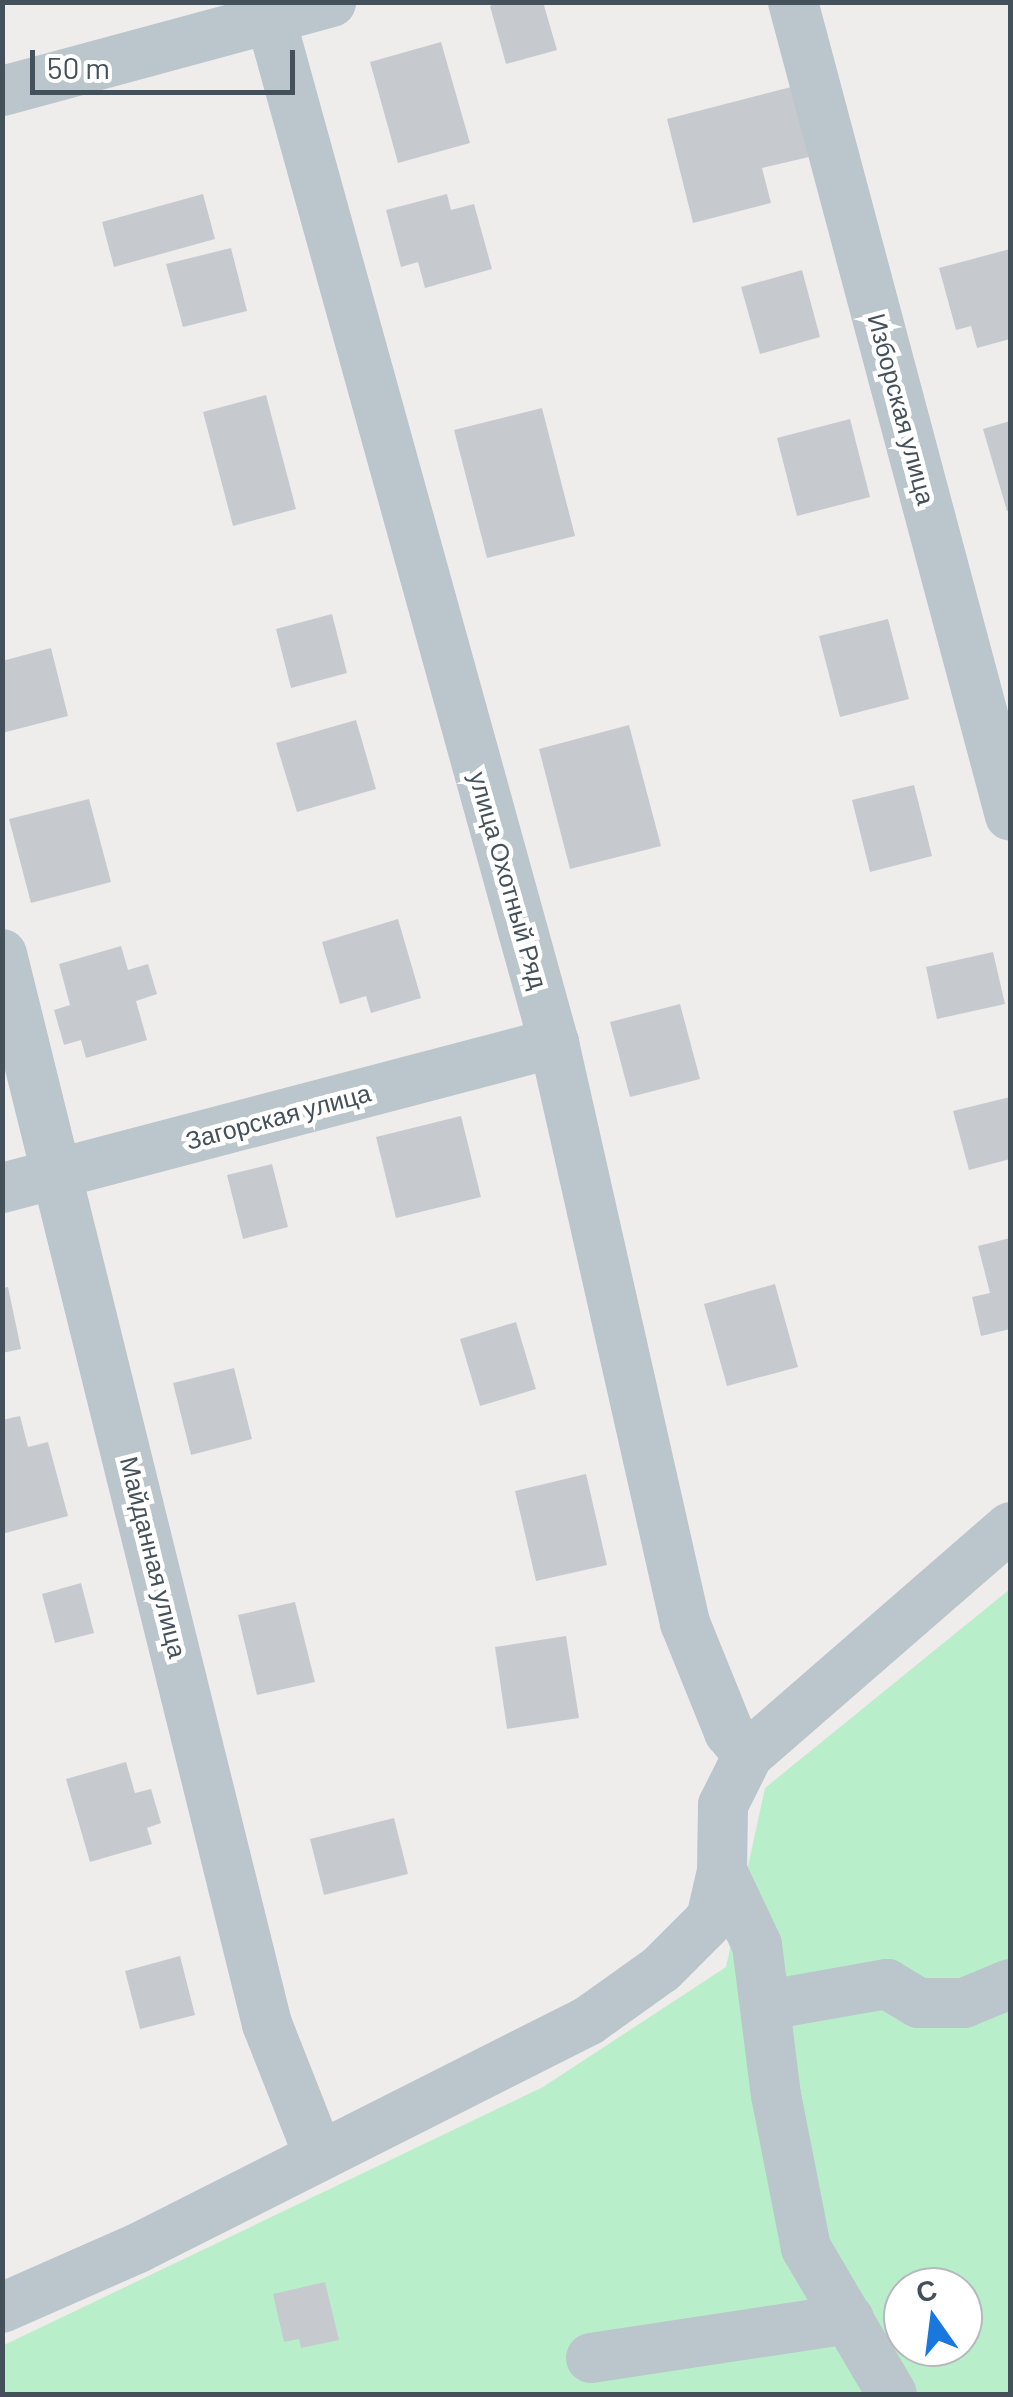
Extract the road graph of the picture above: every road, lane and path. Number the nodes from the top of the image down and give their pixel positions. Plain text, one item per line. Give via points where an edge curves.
1 (331, 2) edge
2 (793, 2) edge
3 (268, 11) edge
4 (2, 91) edge
5 (1010, 816) edge
6 (2, 954) edge
7 (554, 1042) junction
8 (62, 1174) junction
9 (2, 1188) edge
10 (1010, 1527) edge
11 (748, 1755) junction
12 (722, 1871) junction
13 (1010, 1984) edge
14 (768, 2005) junction
15 (319, 2156) junction
16 (2, 2308) edge
17 (849, 2319) junction
18 (591, 2358) dead end
19 (892, 2394) edge

1 - 3 street
2 - 5 street, Изборская улица
3 - 4 street
3 - 7 street, улица Охотный Ряд
6 - 8 street, Майданная улица
7 - 8 street, Загорская улица
7 - 11 street, улица Охотный Ряд via 685,1624 729,1732
8 - 9 street, Загорская улица
8 - 15 street, Майданная улица via 266,2024
10 - 11 street
11 - 12 street via 723,1805
12 - 14 street via 757,1946
12 - 15 street via 711,1918 660,1970 603,2011
13 - 14 street via 964,2003 920,2003 887,1984
14 - 17 street via 776,2096 806,2248
15 - 16 street
17 - 18 street
17 - 19 street

